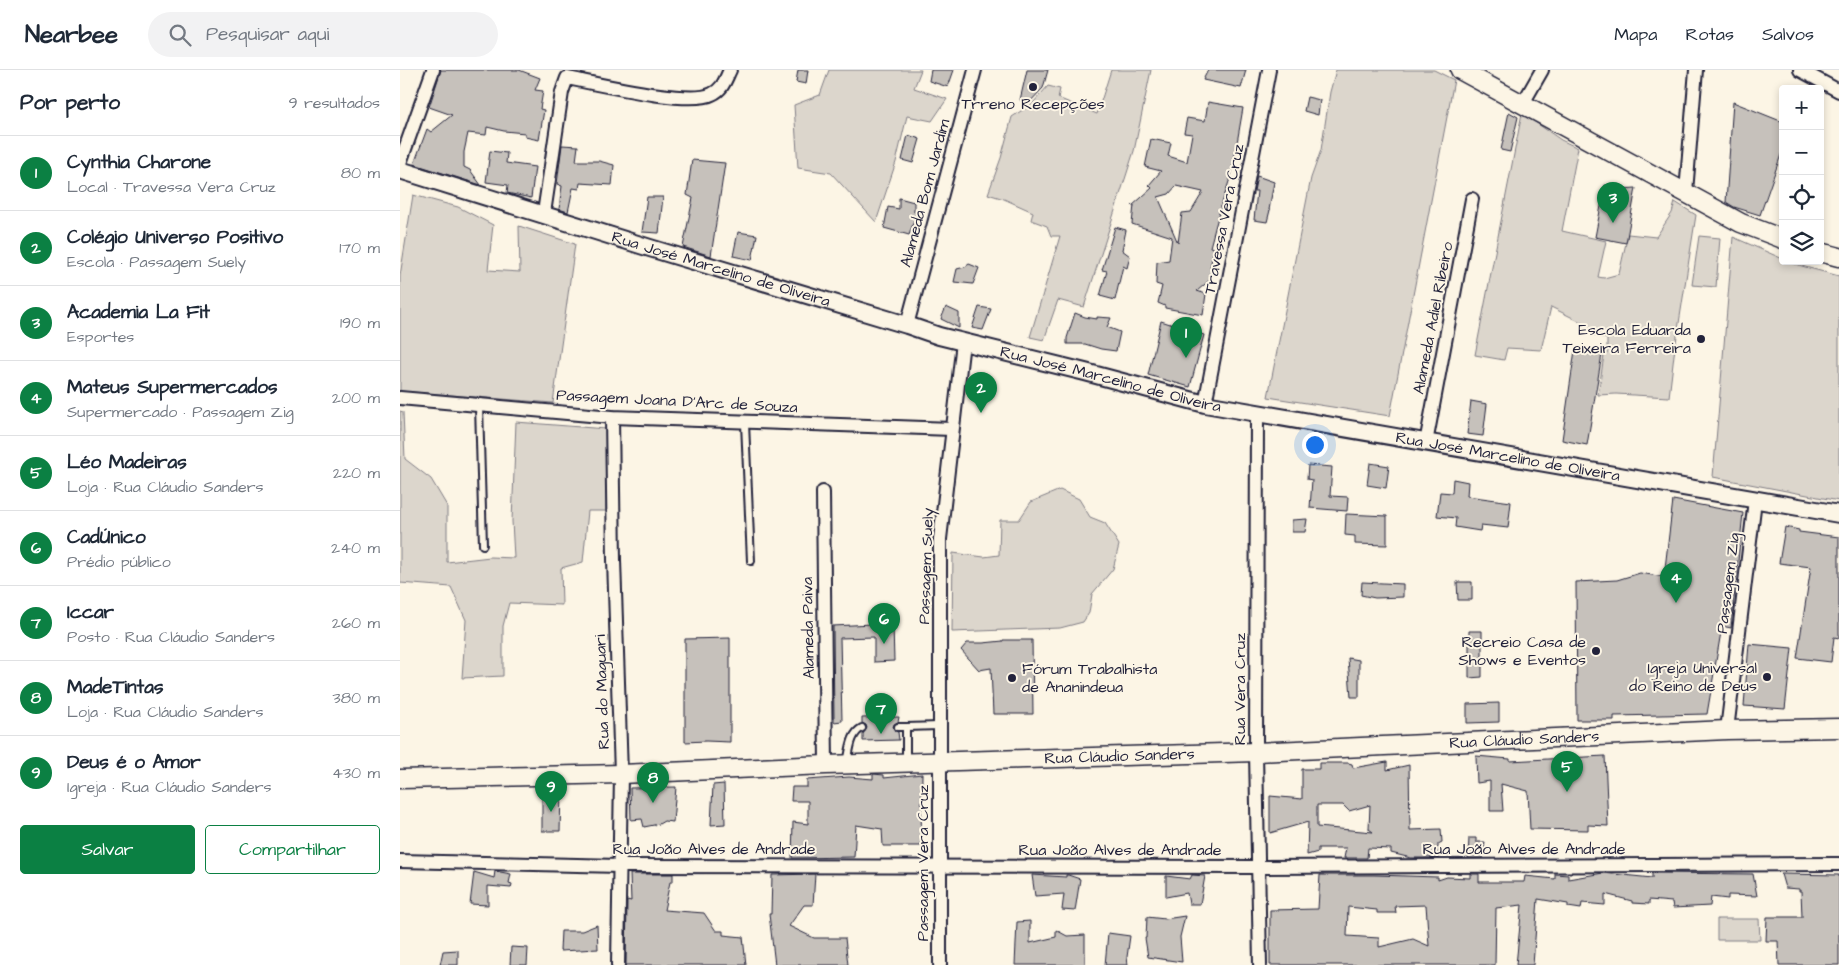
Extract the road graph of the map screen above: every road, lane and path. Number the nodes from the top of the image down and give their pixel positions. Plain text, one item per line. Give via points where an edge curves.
1 (433, 70) edge
2 (730, 70) edge
3 (975, 70) edge
4 (1269, 70) edge
5 (1460, 70) edge
6 (1542, 70) edge
7 (1696, 70) edge
8 (1800, 70) edge
9 (1839, 91) edge
10 (1522, 105) junction
11 (400, 163) edge
12 (400, 170) edge
13 (1686, 192) junction
14 (1472, 199) dead end
15 (544, 213) junction
16 (1779, 237) edge
17 (1824, 253) edge
18 (1839, 258) edge
19 (907, 325) junction
20 (963, 342) junction
21 (400, 398) edge
22 (1206, 404) junction
23 (479, 406) junction
24 (1257, 414) junction
25 (612, 417) junction
26 (745, 423) junction
27 (952, 429) junction
28 (1426, 443) junction
29 (823, 492) dead end
30 (1755, 500) junction
31 (1839, 514) edge
32 (483, 545) dead end
33 (751, 561) dead end
34 (939, 726) junction
35 (898, 727) dead end
36 (906, 727) junction
37 (862, 728) dead end
38 (1839, 728) edge
39 (1727, 730) junction
40 (1256, 752) junction
41 (906, 762) junction
42 (939, 762) junction
43 (846, 764) junction
44 (826, 765) junction
45 (621, 774) junction
46 (400, 779) edge
47 (400, 861) edge
48 (1839, 864) edge
49 (620, 866) junction
50 (939, 866) junction
51 (1258, 867) junction
52 (618, 965) edge
53 (940, 965) edge
54 (1260, 965) edge

1 - 11 street
2 - 15 street via 721,88 698,98 648,94 566,78
3 - 19 street, Alameda Bom Jardim
4 - 22 street, Travessa Vera Cruz
5 - 10 main road
6 - 10 street
7 - 13 street
8 - 9 street
10 - 13 main road
12 - 15 street, Rua José Marcelino de Oliveira
13 - 16 main road via 1742,223
14 - 28 street, Alameda Adiel Ribeiro
15 - 19 street, Rua José Marcelino de Oliveira
17 - 18 main road
19 - 20 street, Rua José Marcelino de Oliveira
20 - 22 street, Rua José Marcelino de Oliveira
20 - 27 street, Passagem Suely
21 - 23 street, Passagem Joana D'Arc de Souza
22 - 24 street, Rua José Marcelino de Oliveira
23 - 25 street, Passagem Joana D'Arc de Souza
23 - 32 lane
24 - 28 street, Rua José Marcelino de Oliveira
24 - 40 street, Rua Vera Cruz
25 - 26 street, Passagem Joana D'Arc de Souza
25 - 45 street, Rua do Maguari
26 - 27 street, Passagem Joana D'Arc de Souza
26 - 33 lane
27 - 34 street, Passagem Suely via 940,540
28 - 30 street, Rua José Marcelino de Oliveira
29 - 44 street, Alameda Paiva
30 - 31 street, Rua José Marcelino de Oliveira
30 - 39 street, Passagem Zig
34 - 36 lane
34 - 42 street, Passagem Suely
35 - 36 lane
36 - 41 lane
37 - 43 lane via 854,735
38 - 39 main road, Rua Cláudio Sanders
39 - 40 main road, Rua Cláudio Sanders
40 - 42 main road, Rua Cláudio Sanders
40 - 51 street, Rua Vera Cruz
41 - 42 main road, Rua Cláudio Sanders
41 - 43 main road, Rua Cláudio Sanders
42 - 50 street, Passagem Vera Cruz
43 - 44 main road, Rua Cláudio Sanders
44 - 45 main road, Rua Cláudio Sanders
45 - 46 main road, Rua Cláudio Sanders
45 - 49 street, Rua do Maguari
47 - 49 street, Rua João Alves de Andrade
48 - 51 street, Rua João Alves de Andrade
49 - 50 street, Rua João Alves de Andrade
49 - 52 street, Rua do Maguari
50 - 51 street, Rua João Alves de Andrade
50 - 53 street, Passagem Vera Cruz
51 - 54 street, Rua Vera Cruz

